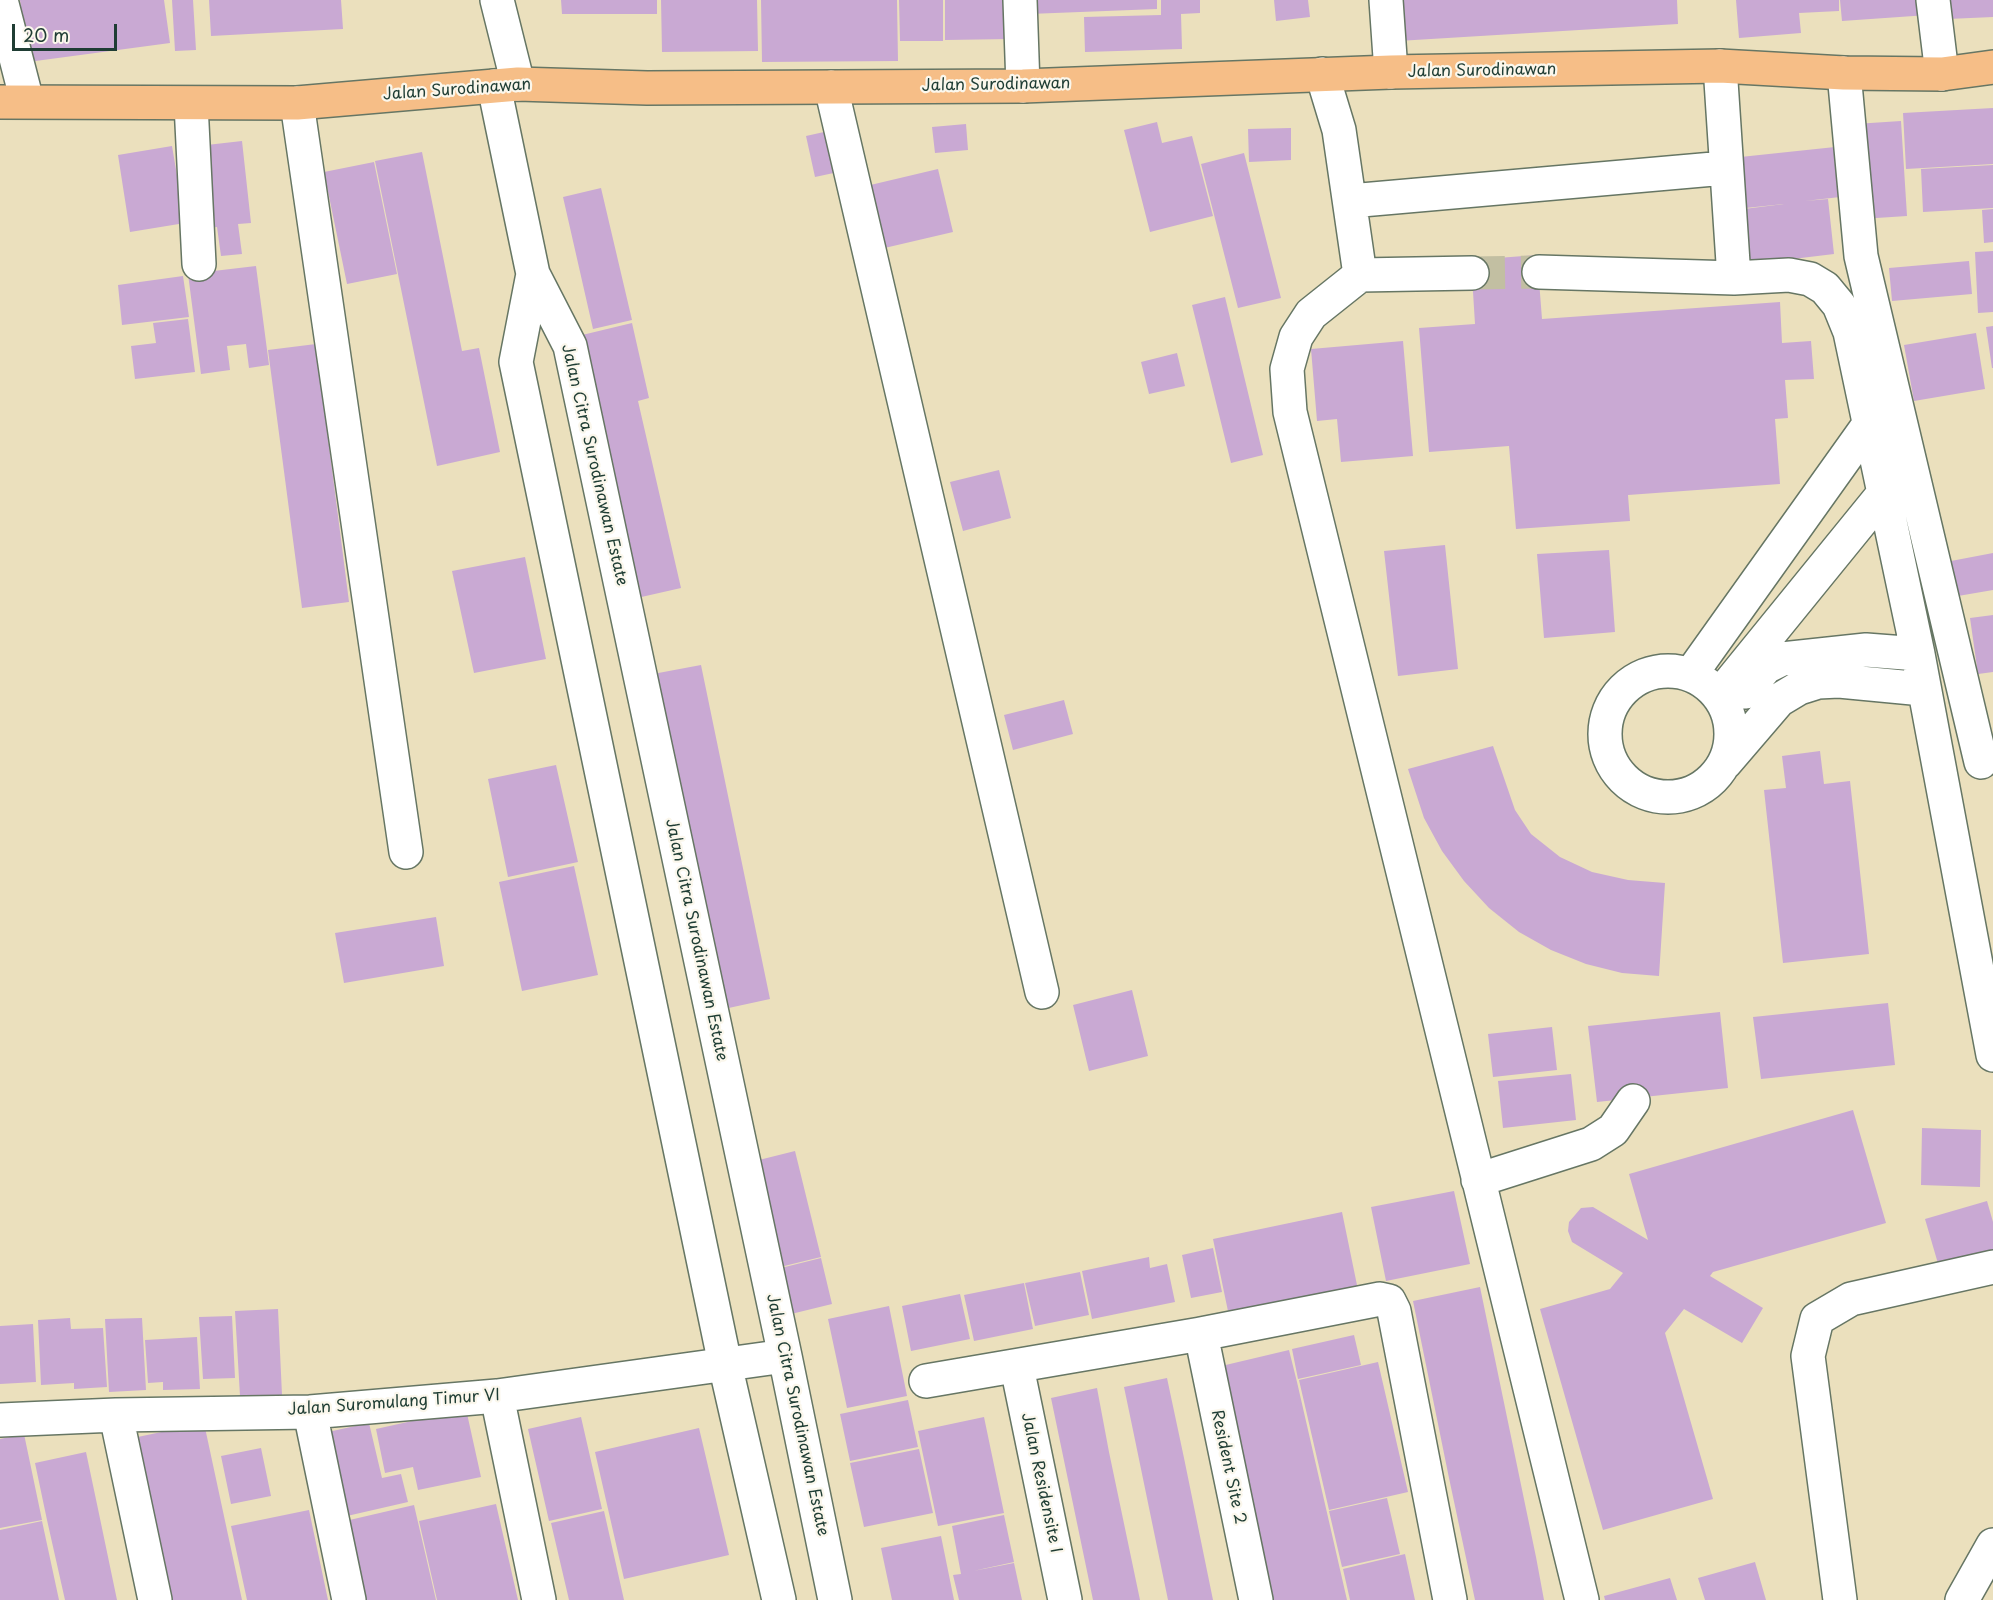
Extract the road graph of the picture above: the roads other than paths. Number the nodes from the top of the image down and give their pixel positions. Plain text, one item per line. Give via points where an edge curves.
1 (1, 0) edge
2 (497, 0) edge
3 (1020, 0) edge
4 (1386, 0) edge
5 (1934, 0) edge
6 (1720, 66) junction
7 (1993, 68) edge
8 (1391, 72) junction
9 (1844, 73) junction
10 (1322, 74) junction
11 (1942, 74) junction
12 (506, 85) junction
13 (1023, 86) junction
14 (831, 87) junction
15 (14, 102) edge
16 (297, 103) junction
17 (191, 104) junction
18 (1725, 168) junction
19 (1350, 201) junction
20 (199, 264) dead end
21 (1539, 272) tunnel mouth
22 (1472, 273) tunnel mouth
23 (533, 274) junction
24 (1360, 275) junction
25 (1734, 278) junction
26 (1870, 423) junction
27 (1884, 493) junction
28 (1918, 654) junction
29 (1691, 674) junction
30 (1923, 689) junction
31 (1723, 704) junction
32 (1981, 762) dead end
33 (1724, 765) junction
34 (406, 852) dead end
35 (1042, 992) dead end
36 (1993, 1055) edge
37 (1634, 1101) dead end
38 (1478, 1180) junction
39 (1993, 1268) edge
40 (1201, 1334) junction
41 (785, 1356) junction
42 (725, 1364) junction
43 (1017, 1367) junction
44 (926, 1381) dead end
45 (496, 1396) junction
46 (310, 1412) junction
47 (116, 1415) junction
48 (0, 1420) edge
49 (1993, 1545) edge
50 (155, 1600) edge
51 (349, 1600) edge
52 (539, 1600) edge
53 (779, 1600) edge
54 (834, 1600) edge
55 (1065, 1600) edge
56 (1256, 1600) edge
57 (1450, 1600) edge
58 (1581, 1600) edge
59 (1840, 1600) edge
60 (1962, 1600) edge

1 - 15 street
2 - 12 street
3 - 13 street
4 - 8 street
5 - 11 street
6 - 8 main road, Jalan Surodinawan
6 - 9 main road, Jalan Surodinawan
6 - 18 street
7 - 11 main road, Jalan Surodinawan
8 - 10 main road, Jalan Surodinawan
9 - 11 main road, Jalan Surodinawan
9 - 32 street via 1861,256
10 - 13 main road, Jalan Surodinawan
10 - 19 street via 1339,130
12 - 14 main road, Jalan Surodinawan
12 - 16 main road, Jalan Surodinawan
12 - 23 street
13 - 14 main road, Jalan Surodinawan
14 - 35 street
15 - 17 main road, Jalan Surodinawan
16 - 17 main road, Jalan Surodinawan
16 - 34 street
17 - 20 street
18 - 19 street
18 - 25 street
19 - 24 street
21 - 25 street
22 - 24 street
23 - 41 street, Jalan Citra Surodinawan Estate via 570,346
23 - 42 street via 516,362
24 - 38 street via 1311,314 1296,337 1287,369 1290,411
25 - 26 street via 1789,275 1810,279 1825,288 1839,305 1850,332
26 - 27 street
26 - 29 street
27 - 28 street
27 - 31 street
28 - 30 street
28 - 31 street via 1866,650 1782,659 1766,667
29 - 31 street via 1706,683
29 - 33 street via 1655,672 1624,688 1607,720 1609,756 1617,772 1630,784 1664,797 1699,790
30 - 33 street via 1839,681 1799,688 1779,700
30 - 36 street
31 - 33 street via 1731,730
37 - 38 street via 1613,1130 1591,1144
38 - 58 street
39 - 59 street via 1851,1299 1817,1319 1808,1356
40 - 43 street
40 - 56 street, Resident Site 2
40 - 57 street via 1380,1299 1389,1301
41 - 42 street, Jalan Suromulang Timur VI
41 - 54 street, Jalan Citra Surodinawan Estate
42 - 45 street, Jalan Suromulang Timur VI
42 - 53 street
43 - 44 street
43 - 55 street, Jalan Residensite I
45 - 46 street, Jalan Suromulang Timur VI
45 - 52 street
46 - 47 street, Jalan Suromulang Timur VI
46 - 51 street
47 - 48 street, Jalan Suromulang Timur VI
47 - 50 street
49 - 60 street

